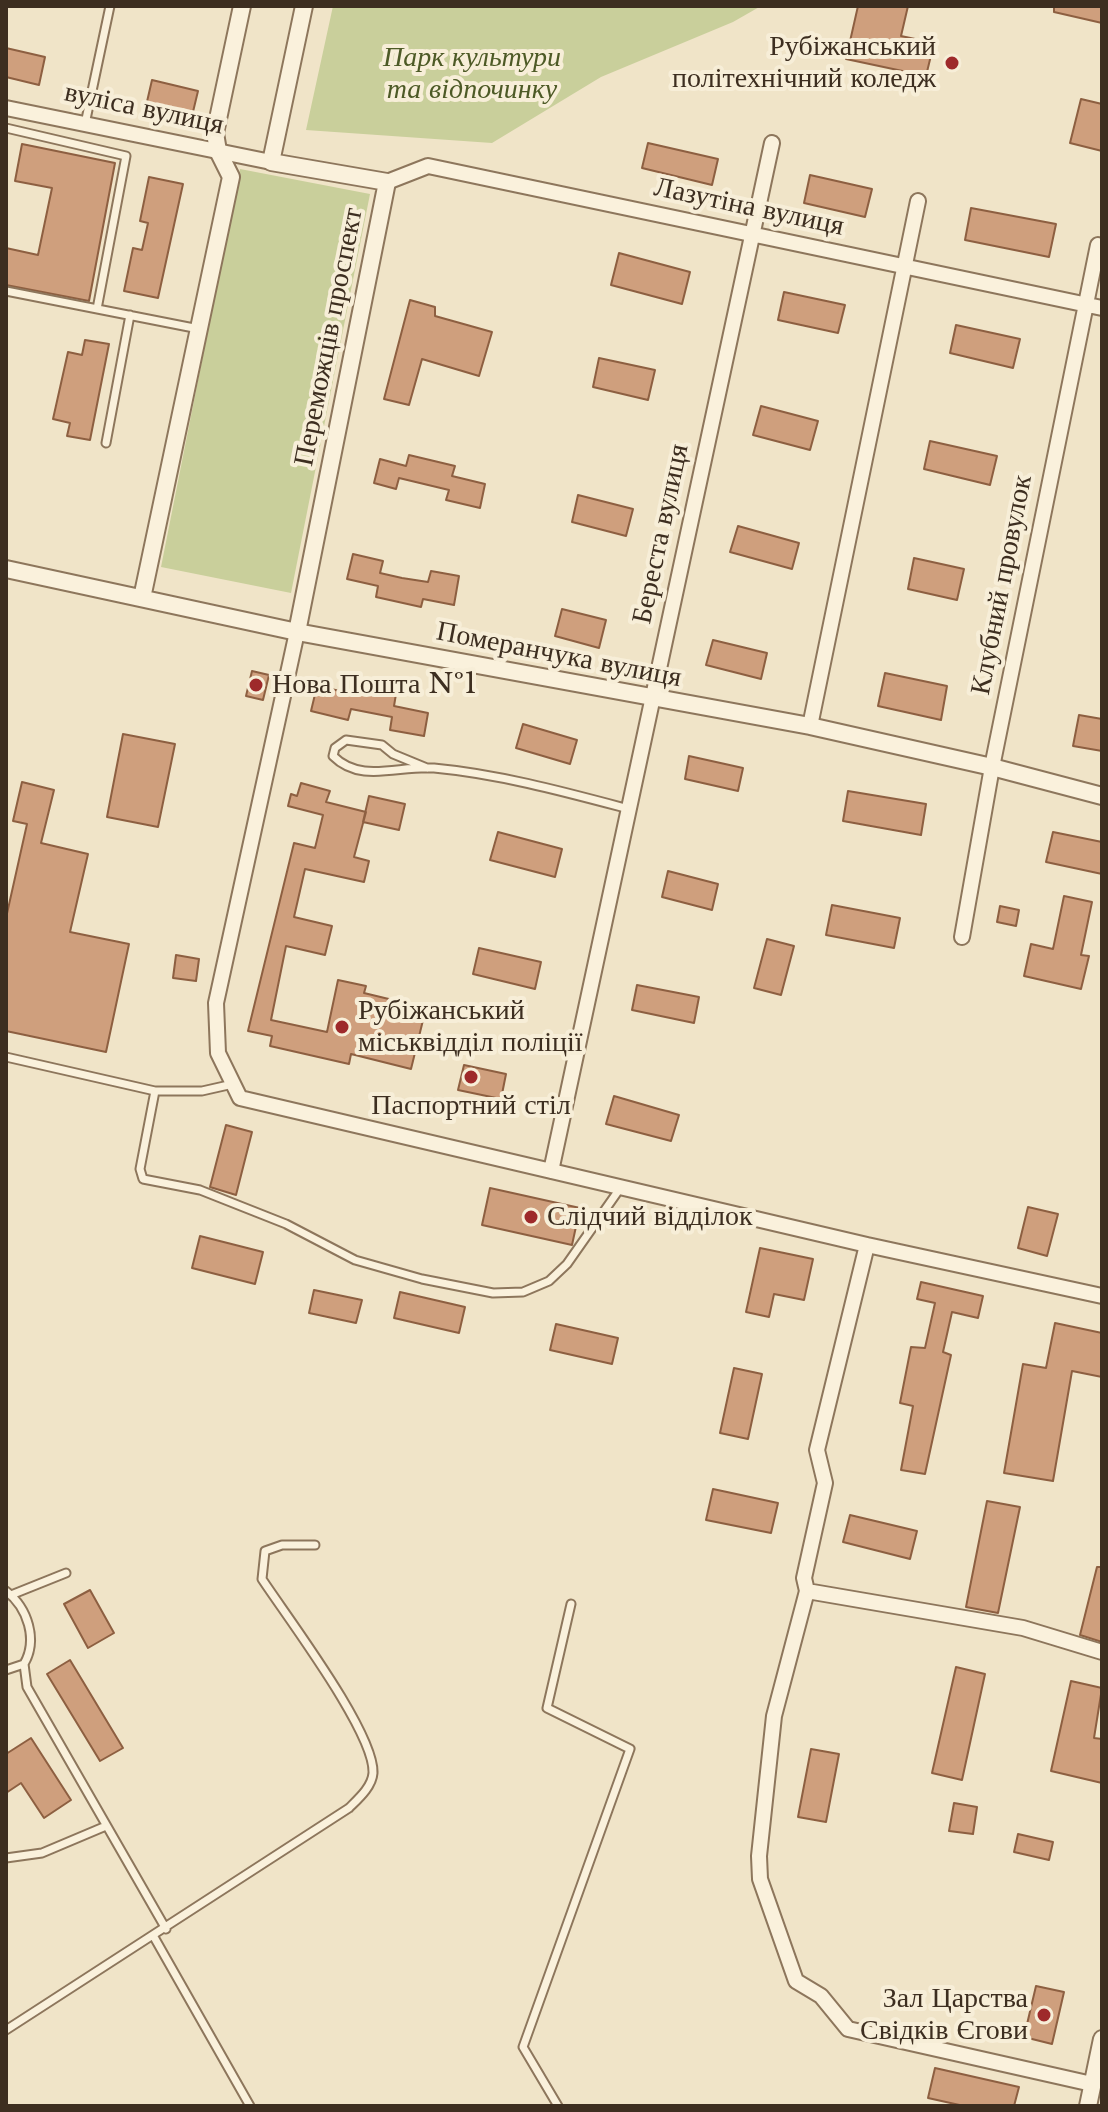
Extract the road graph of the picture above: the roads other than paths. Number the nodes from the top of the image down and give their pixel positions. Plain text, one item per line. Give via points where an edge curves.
1 (110, 6) edge
2 (242, 6) edge
3 (304, 6) edge
4 (6, 108) edge
5 (63, 120) junction
6 (85, 124) junction
7 (6, 128) edge
8 (57, 140) junction
9 (772, 143) dead end
10 (218, 151) junction
11 (271, 162) junction
12 (387, 182) junction
13 (918, 201) dead end
14 (753, 235) junction
15 (1098, 245) dead end
16 (905, 267) junction
17 (6, 291) edge
18 (1085, 305) junction
19 (1102, 308) edge
20 (97, 309) junction
21 (130, 315) junction
22 (199, 329) junction
23 (106, 443) dead end
24 (6, 569) edge
25 (142, 598) junction
26 (297, 632) junction
27 (651, 699) junction
28 (810, 726) junction
29 (992, 767) junction
30 (427, 768) junction
31 (1102, 796) edge
32 (629, 809) junction
33 (962, 937) dead end
34 (6, 1057) edge
35 (233, 1084) junction
36 (155, 1091) junction
37 (551, 1171) junction
38 (621, 1187) junction
39 (867, 1245) junction
40 (1102, 1296) edge
41 (315, 1545) dead end
42 (66, 1573) dead end
43 (807, 1591) junction
44 (8, 1593) edge
45 (571, 1604) dead end
46 (1102, 1652) edge
47 (24, 1664) junction
48 (6, 1670) edge
49 (106, 1826) junction
50 (6, 1858) edge
51 (166, 1929) junction
52 (154, 1937) junction
53 (6, 2030) edge
54 (1102, 2039) edge
55 (1092, 2084) junction
56 (250, 2106) edge
57 (558, 2106) edge
58 (1088, 2106) edge

1 - 6 lane
2 - 10 street via 215,133
3 - 11 street
4 - 5 street, вуліса вулиця
5 - 6 street, вуліса вулиця
5 - 8 lane
6 - 10 street, вуліса вулиця
7 - 8 lane
8 - 20 lane via 126,156
9 - 14 street, Береста вулиця
10 - 11 street, вуліса вулиця
10 - 22 street via 231,177
11 - 12 street, Переможців проспект
12 - 14 street, Лазутіна вулиця via 428,166
12 - 26 street, Переможців проспект
13 - 16 street
14 - 16 street, Лазутіна вулиця
14 - 27 street, Береста вулиця
15 - 18 street, Клубний провулок
16 - 18 street, Лазутіна вулиця
16 - 28 street
17 - 20 lane
18 - 19 street, Лазутіна вулиця
18 - 29 street, Клубний провулок
20 - 21 lane
21 - 22 lane
21 - 23 lane
22 - 25 street
24 - 25 street, Померанчука вулиця
25 - 26 street, Померанчука вулиця
26 - 27 street, Померанчука вулиця
26 - 35 street via 216,1003 218,1053
27 - 28 street, Померанчука вулиця
27 - 32 street, Береста вулиця
28 - 29 street, Померанчука вулиця
29 - 31 street, Померанчука вулиця
29 - 33 street, Клубний провулок
30 - 30 lane via 380,772 344,767 333,756 346,740 382,745
30 - 32 lane via 550,788
32 - 37 street, Береста вулиця
34 - 36 lane
35 - 36 lane via 202,1091
35 - 37 street via 240,1098
36 - 38 lane via 140,1169 143,1179 200,1190 286,1224 355,1260 422,1279 493,1293 523,1292 549,1281
37 - 38 street
38 - 39 street
39 - 40 street
39 - 43 street via 817,1450 825,1483 804,1578
41 - 51 lane via 265,1551 262,1579 358,1726 373,1776 349,1808
42 - 44 lane
43 - 46 street via 1023,1628
43 - 55 street via 774,1716 759,1856 760,1879 796,1981 821,1996 848,2029
44 - 47 lane via 18,1600 29,1625 33,1650
45 - 57 lane via 547,1708 630,1749 523,2047
47 - 48 lane
47 - 49 lane via 27,1687
49 - 50 lane via 42,1853
49 - 51 lane
51 - 52 lane
52 - 53 lane
52 - 56 lane
54 - 55 street
55 - 58 street

